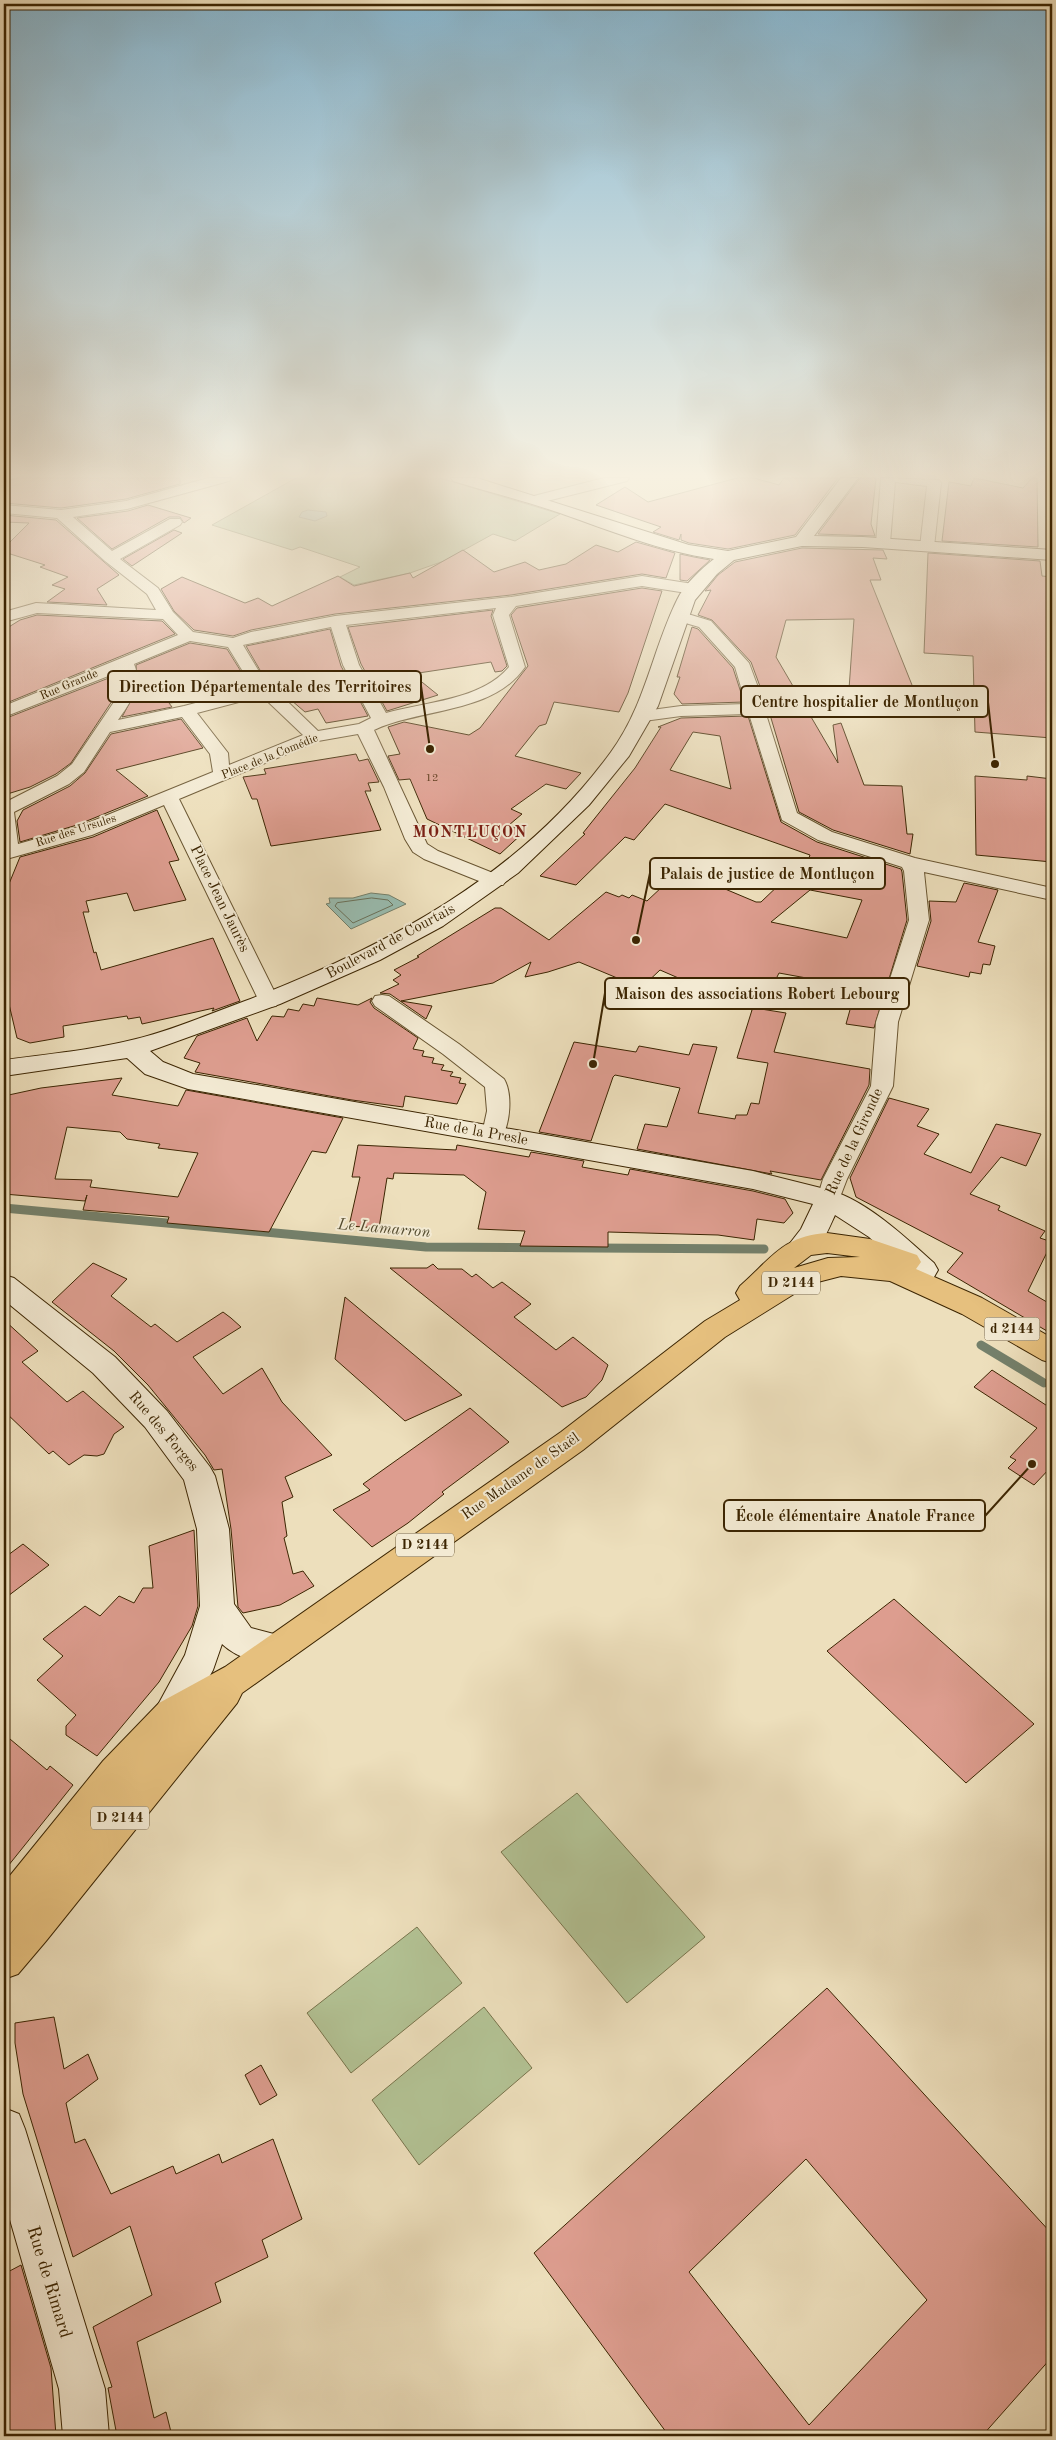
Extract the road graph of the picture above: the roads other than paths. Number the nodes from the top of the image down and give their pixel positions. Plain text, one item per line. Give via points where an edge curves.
1 (154, 592) edge
2 (574, 592) edge
3 (691, 592) edge
4 (511, 602) junction
5 (167, 615) junction
6 (678, 616) junction
7 (4, 617) edge
8 (337, 621) junction
9 (188, 636) junction
10 (234, 643) junction
11 (130, 659) junction
12 (264, 690) junction
13 (652, 698) junction
14 (758, 709) junction
15 (681, 710) junction
16 (186, 711) junction
17 (4, 712) edge
18 (644, 716) junction
19 (381, 720) junction
20 (106, 728) junction
21 (364, 728) junction
22 (314, 737) junction
23 (222, 776) junction
24 (169, 797) junction
25 (4, 810) edge
26 (7, 859) edge
27 (910, 863) junction
28 (950, 873) junction
29 (496, 881) junction
30 (914, 886) junction
31 (1052, 894) edge
32 (269, 1000) junction
33 (382, 1001) dead end
34 (131, 1048) junction
35 (4, 1068) edge
36 (493, 1134) junction
37 (829, 1199) junction
38 (801, 1247) junction
39 (870, 1257) junction
40 (924, 1270) junction
41 (4, 1285) edge
42 (972, 1306) junction
43 (715, 1329) junction
44 (1052, 1352) edge
45 (217, 1606) junction
46 (277, 1649) junction
47 (237, 1678) junction
48 (171, 1714) junction
49 (4, 1912) edge
50 (4, 1960) edge
51 (4, 2129) edge
52 (86, 2436) edge

1 - 5 street
2 - 4 street
3 - 6 main road, Boulevard de Courtais
4 - 8 street
4 - 19 street, Place de la Comédie via 501,615 517,667 506,680 492,689
5 - 7 street via 36,608
5 - 9 street
6 - 13 main road, Boulevard de Courtais
6 - 14 street via 705,624 743,666
8 - 10 street
8 - 19 street via 352,665
9 - 10 street
9 - 11 street, Rue Grande
10 - 12 street
11 - 17 street, Rue Grande
11 - 20 street via 128,689
12 - 16 street
12 - 22 street
13 - 15 street
13 - 18 main road, Boulevard de Courtais
14 - 15 street
14 - 27 street via 789,816 825,836
15 - 18 street
16 - 20 street
16 - 23 street via 219,754
18 - 29 main road, Boulevard de Courtais via 592,790
19 - 21 street, Place de la Comédie
20 - 25 street via 71,775
21 - 22 street, Place de la Comédie
21 - 29 street via 420,848
22 - 23 street, Place de la Comédie
23 - 24 street, Place de la Comédie
24 - 26 street, Rue des Ursules
24 - 32 street, Place Jean Jaurès
25 - 26 street
27 - 28 street
27 - 30 street, Rue de la Gironde via 914,871
28 - 30 street
28 - 31 street
29 - 32 main road, Boulevard de Courtais via 408,936
30 - 37 street, Rue de la Gironde via 919,920 887,1022 882,1086 835,1179
32 - 34 main road, Boulevard de Courtais via 194,1029
33 - 36 street via 496,1084 498,1111
34 - 35 main road, Boulevard de Courtais
34 - 36 main road, Rue de la Presle via 154,1068 188,1081
36 - 37 main road, Rue de la Presle via 753,1180
37 - 38 main road, Rue de la Gironde via 812,1234
37 - 40 main road, Rue de la Presle via 878,1230
38 - 39 main road, D 2144 via 822,1245
38 - 43 main road, Rue Madame de Staël / D 2144
39 - 40 main road, D 2144 via 892,1256
39 - 42 main road, D 2144
39 - 43 main road, Rue Madame de Staël / D 2144 via 810,1273
40 - 42 main road, D 2144
41 - 45 main road, Rue des Forges via 104,1365 156,1419 199,1476 214,1529
42 - 44 main road, d 2144
43 - 46 main road, Rue Madame de Staël / D 2144 via 572,1441
45 - 46 main road via 240,1639 254,1647
45 - 48 main road, Rue des Forges via 201,1659
46 - 47 main road, Rue Madame de Staël / D 2144
47 - 48 main road, Rue Madame de Staël / D 2144
47 - 50 main road, D 2144 via 172,1752
48 - 49 main road, D 2144 via 116,1773
51 - 52 main road, Rue de Rimard via 82,2390

